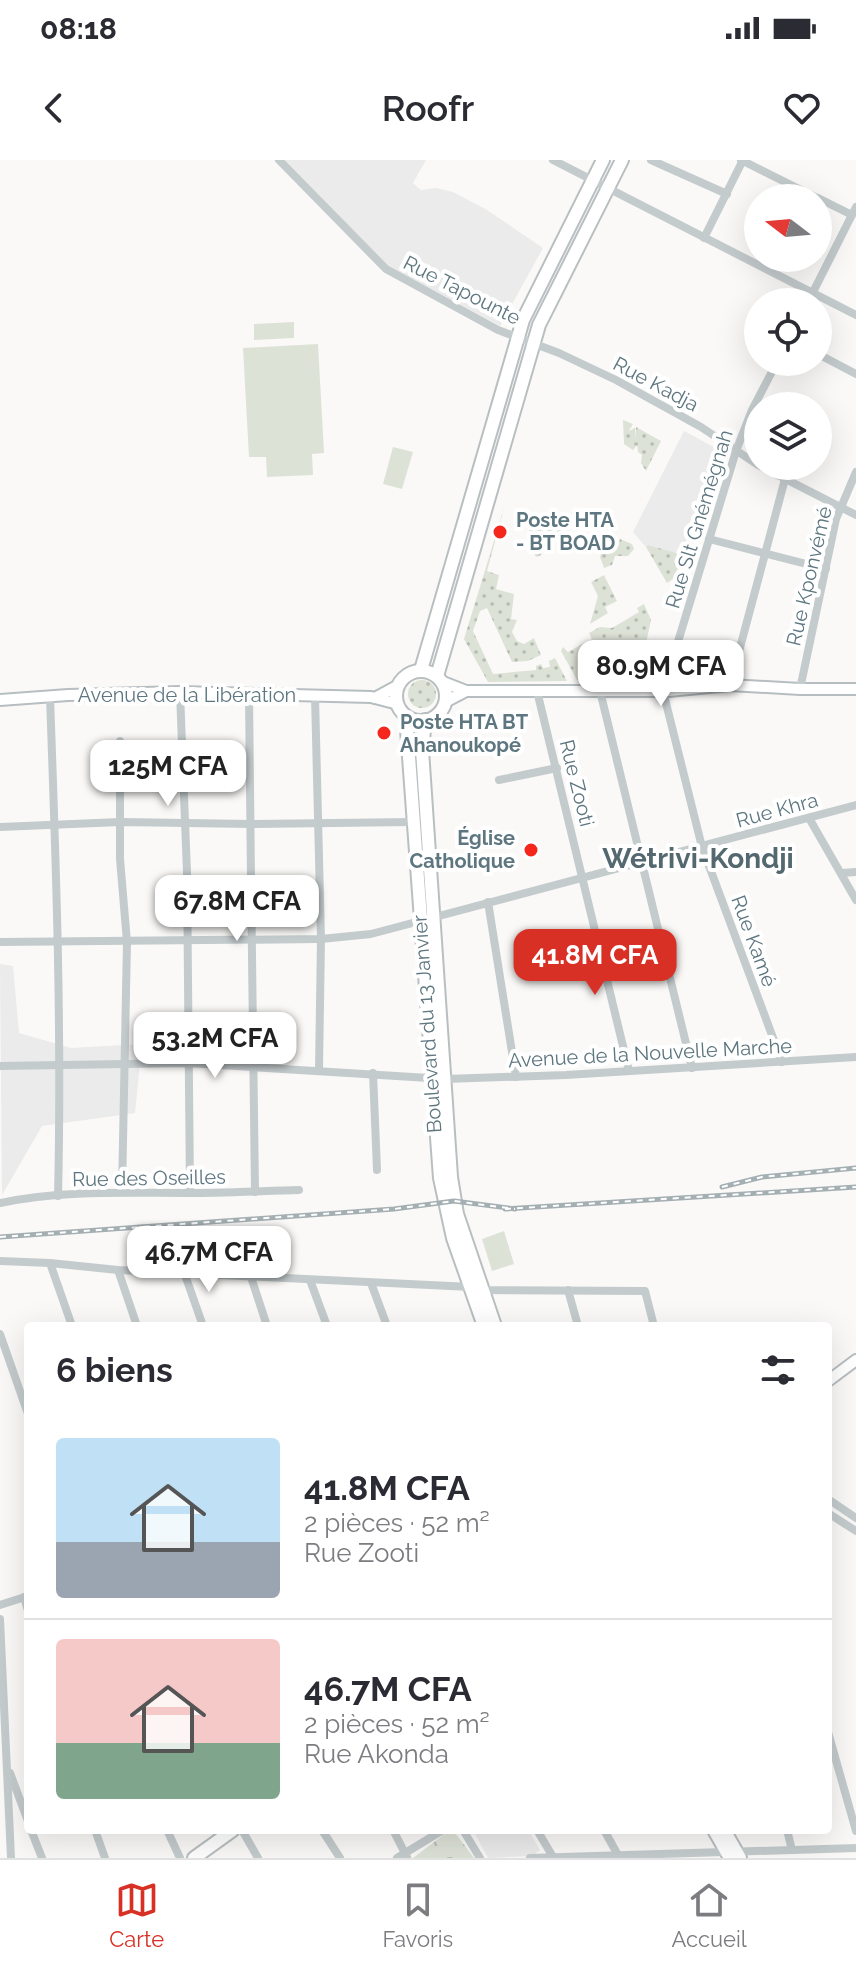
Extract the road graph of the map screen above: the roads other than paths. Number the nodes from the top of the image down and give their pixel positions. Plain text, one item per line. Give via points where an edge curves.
1 (279, 160) edge
2 (553, 160) edge
3 (603, 160) edge
4 (622, 160) edge
5 (651, 160) edge
6 (743, 160) edge
7 (592, 181) junction
8 (790, 184) edge
9 (606, 189) junction
10 (727, 194) junction
11 (832, 203) edge
12 (854, 211) edge
13 (704, 238) junction
14 (792, 288) edge
15 (815, 288) edge
16 (832, 306) edge
17 (856, 315) edge
18 (518, 336) junction
19 (533, 342) junction
20 (832, 361) edge
21 (856, 374) edge
22 (770, 376) edge
23 (736, 451) junction
24 (744, 456) edge
25 (856, 472) edge
26 (785, 480) edge
27 (787, 480) edge
28 (840, 507) junction
29 (856, 515) edge
30 (462, 531) junction
31 (477, 535) junction
32 (709, 539) junction
33 (767, 552) junction
34 (826, 569) junction
35 (421, 670) junction
36 (440, 679) junction
37 (399, 685) junction
38 (730, 685) junction
39 (800, 689) junction
40 (856, 689) edge
41 (466, 691) junction
42 (537, 691) junction
43 (600, 691) junction
44 (663, 691) junction
45 (180, 692) junction
46 (249, 694) junction
47 (315, 696) junction
48 (50, 697) junction
49 (375, 698) junction
50 (0, 700) edge
51 (445, 702) junction
52 (398, 704) junction
53 (406, 716) junction
54 (425, 720) junction
55 (120, 741) dead end
56 (557, 768) junction
57 (499, 780) dead end
58 (856, 805) edge
59 (809, 818) junction
60 (120, 822) junction
61 (185, 822) junction
62 (412, 822) junction
63 (251, 824) junction
64 (319, 824) junction
65 (55, 825) junction
66 (0, 827) edge
67 (702, 847) junction
68 (642, 863) junction
69 (856, 872) edge
70 (842, 873) junction
71 (583, 877) junction
72 (856, 900) edge
73 (488, 902) junction
74 (427, 918) junction
75 (321, 939) junction
76 (253, 940) junction
77 (58, 941) junction
78 (0, 942) edge
79 (127, 942) junction
80 (187, 942) junction
81 (856, 1057) edge
82 (782, 1062) junction
83 (187, 1063) junction
84 (61, 1065) junction
85 (0, 1066) edge
86 (122, 1066) junction
87 (252, 1066) junction
88 (692, 1068) junction
89 (319, 1069) junction
90 (629, 1071) junction
91 (373, 1073) junction
92 (431, 1077) junction
93 (516, 1077) junction
94 (445, 1079) junction
95 (377, 1170) dead end
96 (299, 1190) dead end
97 (122, 1192) junction
98 (255, 1192) junction
99 (190, 1193) junction
100 (58, 1196) junction
101 (0, 1203) edge
102 (0, 1261) edge
103 (50, 1263) junction
104 (118, 1270) junction
105 (184, 1272) junction
106 (251, 1277) junction
107 (310, 1280) junction
108 (371, 1283) junction
109 (476, 1289) junction
110 (568, 1290) junction
111 (71, 1322) edge
112 (136, 1322) edge
113 (202, 1322) edge
114 (266, 1322) edge
115 (326, 1322) edge
116 (386, 1322) edge
117 (483, 1322) edge
118 (493, 1322) edge
119 (577, 1322) edge
120 (653, 1322) edge
121 (0, 1334) edge
122 (856, 1360) edge
123 (850, 1368) edge
124 (832, 1379) edge
125 (24, 1403) edge
126 (832, 1502) edge
127 (832, 1516) edge
128 (856, 1518) edge
129 (856, 1531) edge
130 (24, 1598) edge
131 (0, 1605) edge
132 (0, 1619) edge
133 (832, 1746) edge
134 (7, 1766) junction
135 (24, 1811) edge
136 (856, 1831) edge
137 (33, 1834) edge
138 (96, 1834) edge
139 (169, 1834) edge
140 (227, 1834) edge
141 (244, 1834) edge
142 (325, 1834) edge
143 (394, 1834) edge
144 (437, 1834) edge
145 (465, 1834) edge
146 (539, 1834) edge
147 (606, 1834) edge
148 (717, 1834) edge
149 (726, 1834) edge
150 (788, 1834) edge
151 (856, 1848) edge
152 (792, 1850) junction
153 (618, 1856) edge
154 (734, 1856) edge
155 (403, 1857) edge
156 (553, 1857) edge
157 (11, 1858) edge
158 (42, 1858) edge
159 (105, 1858) edge
160 (180, 1858) edge
161 (194, 1858) edge
162 (258, 1858) edge
163 (340, 1858) edge
164 (480, 1858) edge
165 (530, 1858) edge

1 - 18 street, Rue Tapounte via 386,269
2 - 7 street
3 - 7 highway
4 - 9 highway
5 - 10 street
6 - 8 street
6 - 10 street
7 - 9 street
7 - 18 highway
9 - 13 street
9 - 19 highway
10 - 13 street
11 - 12 street
12 - 15 street
13 - 14 street
16 - 17 street
18 - 19 street, Rue Tapounte
18 - 30 highway
19 - 23 street, Rue Kadja via 616,380
19 - 31 highway
20 - 21 street
22 - 23 street, Rue Slt Gnémégnah
23 - 24 street, Rue Kadja
23 - 32 street, Rue Slt Gnémégnah
25 - 28 street, Rue Kponvémé
26 - 33 street
27 - 28 street, Rue Kadja
28 - 29 street, Rue Kadja
28 - 34 street, Rue Kponvémé
30 - 31 highway
30 - 35 highway
31 - 36 highway
32 - 33 street
32 - 44 street, Rue Slt Gnémégnah
33 - 34 street
33 - 38 street
34 - 39 street, Rue Kponvémé
35 - 36 highway
35 - 37 highway via 408,674
36 - 41 main road
36 - 51 highway
37 - 49 main road
37 - 52 highway
38 - 39 main road
38 - 44 main road
39 - 40 main road
41 - 42 main road
41 - 51 main road
42 - 43 main road
42 - 56 street, Rue Zooti
43 - 44 main road
43 - 68 street
44 - 67 street, Rue Kamé
45 - 46 main road, Avenue de la Libération
45 - 48 main road, Avenue de la Libération
45 - 61 street
46 - 47 main road, Avenue de la Libération
46 - 63 street
47 - 49 main road, Avenue de la Libération
47 - 64 street
48 - 50 main road, Avenue de la Libération
48 - 65 street
49 - 52 main road, Avenue de la Libération
51 - 54 highway via 439,713
52 - 53 highway
53 - 54 highway
53 - 62 highway, Boulevard du 13 Janvier
54 - 74 highway, Boulevard du 13 Janvier
55 - 60 street
56 - 57 street
56 - 71 street, Rue Zooti
58 - 59 street, Rue Khra
59 - 67 street, Rue Khra
59 - 70 street
60 - 61 street
60 - 65 street
60 - 79 street
61 - 63 street
61 - 80 street
62 - 64 street
62 - 74 highway, Boulevard du 13 Janvier
63 - 64 street
63 - 76 street
64 - 75 street
65 - 66 street
65 - 77 street
67 - 68 street, Rue Khra
67 - 82 street, Rue Kamé
68 - 71 street, Rue Khra
68 - 88 street
69 - 70 street
70 - 72 street
71 - 73 street, Rue Khra
71 - 90 street, Rue Zooti
73 - 74 street, Rue Khra
73 - 93 street
74 - 75 street, Rue Khra via 371,934
74 - 92 highway, Boulevard du 13 Janvier
74 - 94 highway, Boulevard du 13 Janvier
75 - 76 street, Rue Khra
75 - 89 street
76 - 80 street, Rue Khra
76 - 87 street
77 - 78 street, Rue Khra
77 - 79 street, Rue Khra
77 - 84 street
79 - 80 street, Rue Khra
79 - 86 street
80 - 83 street
81 - 82 street, Avenue de la Nouvelle Marche
82 - 88 street, Avenue de la Nouvelle Marche
83 - 86 street, Avenue de la Nouvelle Marche
83 - 87 street, Avenue de la Nouvelle Marche
83 - 99 street
84 - 85 street, Avenue de la Nouvelle Marche
84 - 86 street, Avenue de la Nouvelle Marche
84 - 100 street
86 - 97 street
87 - 89 street, Avenue de la Nouvelle Marche
87 - 98 street
88 - 90 street, Avenue de la Nouvelle Marche
89 - 91 street, Avenue de la Nouvelle Marche
90 - 93 street, Avenue de la Nouvelle Marche
91 - 92 street, Avenue de la Nouvelle Marche
91 - 95 street
92 - 94 street, Avenue de la Nouvelle Marche
92 - 109 highway, Boulevard du 13 Janvier via 442,1190 453,1238
93 - 94 street, Avenue de la Nouvelle Marche
94 - 109 highway, Boulevard du 13 Janvier via 454,1201
96 - 98 street, Rue des Oseilles
97 - 99 street, Rue des Oseilles
97 - 100 street, Rue des Oseilles
98 - 99 street, Rue des Oseilles
100 - 101 street, Rue des Oseilles
102 - 103 street
103 - 104 street
103 - 111 street
104 - 105 street
104 - 112 street
105 - 106 street
105 - 113 street
106 - 107 street
106 - 114 street
107 - 108 street
107 - 115 street
108 - 109 street
108 - 116 street
109 - 110 street
109 - 117 highway, Boulevard du 13 Janvier
109 - 118 highway, Boulevard du 13 Janvier
110 - 119 street
110 - 120 street via 645,1291
121 - 125 street
122 - 123 main road
123 - 124 main road
126 - 128 street
127 - 129 street
130 - 131 street
132 - 134 street
133 - 136 street
134 - 135 street
134 - 157 street
137 - 158 street
138 - 159 street
139 - 160 street
140 - 161 highway
141 - 162 street
142 - 163 street
143 - 155 street
144 - 155 street
145 - 164 street
146 - 156 street
147 - 153 street
148 - 154 highway
149 - 154 highway
150 - 152 street
151 - 152 street
152 - 154 street
153 - 154 street
153 - 156 street
156 - 165 street

